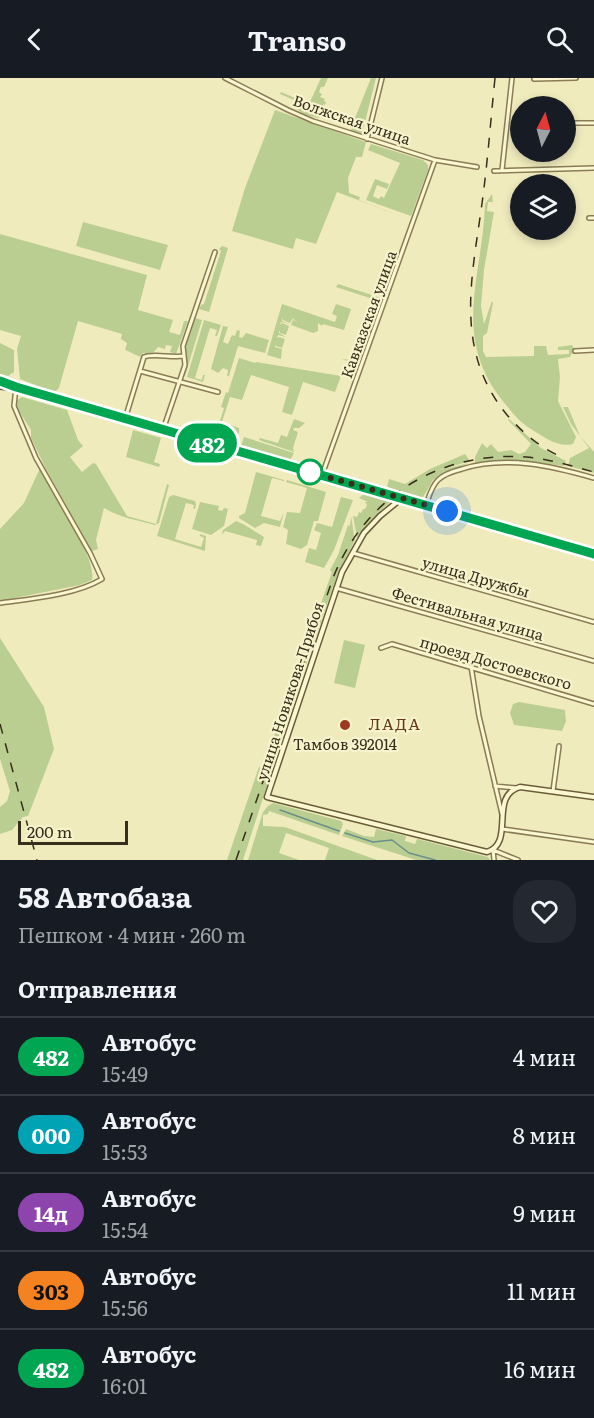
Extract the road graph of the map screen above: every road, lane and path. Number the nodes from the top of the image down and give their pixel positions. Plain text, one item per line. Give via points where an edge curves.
1 (225, 78) edge
2 (382, 78) edge
3 (512, 78) edge
4 (576, 78) edge
5 (534, 79) edge
6 (576, 123) edge
7 (594, 123) edge
8 (367, 139) junction
9 (435, 160) junction
10 (477, 167) dead end
11 (594, 168) edge
12 (502, 170) junction
13 (494, 171) dead end
14 (589, 218) dead end
15 (594, 218) edge
16 (215, 252) dead end
17 (594, 350) edge
18 (575, 351) dead end
19 (184, 356) junction
20 (140, 370) junction
21 (0, 381) edge
22 (180, 381) junction
23 (0, 386) edge
24 (16, 387) junction
25 (218, 392) dead end
26 (125, 419) junction
27 (163, 430) junction
28 (321, 476) junction
29 (594, 478) edge
30 (402, 498) junction
31 (426, 505) junction
32 (351, 553) junction
33 (594, 554) edge
34 (336, 588) junction
35 (0, 603) edge
36 (594, 622) edge
37 (381, 648) dead end
38 (594, 661) edge
39 (471, 666) junction
40 (594, 704) edge
41 (559, 746) dead end
42 (495, 786) junction
43 (516, 788) junction
44 (553, 791) junction
45 (594, 796) edge
46 (502, 815) junction
47 (502, 829) junction
48 (594, 842) edge
49 (494, 850) junction
50 (494, 860) edge
51 (518, 860) edge

1 - 8 street, Волжская улица via 288,110
2 - 8 street
3 - 12 street
4 - 5 street
6 - 7 street
8 - 9 street, Волжская улица
9 - 10 street, Волжская улица
9 - 28 street, Кавказская улица
11 - 12 street
12 - 13 street
14 - 15 street
16 - 19 street via 183,346
17 - 18 street
19 - 20 street via 146,356
19 - 22 street
20 - 22 street
20 - 26 street
21 - 24 main road
22 - 25 street
22 - 27 street
23 - 24 main road
24 - 26 main road
24 - 35 street via 14,406 36,458 102,579 91,586 51,596
26 - 27 main road
27 - 28 main road
28 - 30 main road
29 - 31 street via 532,465 481,464 439,479
30 - 31 main road
30 - 32 street, улица Новикова-Прибоя via 372,524
31 - 33 main road
32 - 34 street, улица Новикова-Прибоя
32 - 36 street, улица Дружбы
34 - 38 street, Фестивальная улица
34 - 49 street, улица Новикова-Прибоя via 267,797 479,852
37 - 39 street, проезд Достоевского via 392,644
39 - 40 street, проезд Достоевского
39 - 42 street
41 - 44 street
42 - 43 street
42 - 46 street
43 - 44 street
43 - 46 street via 505,801
44 - 45 street
46 - 47 street
47 - 48 street
47 - 49 street
49 - 50 street
49 - 51 street, улица Новикова-Прибоя

